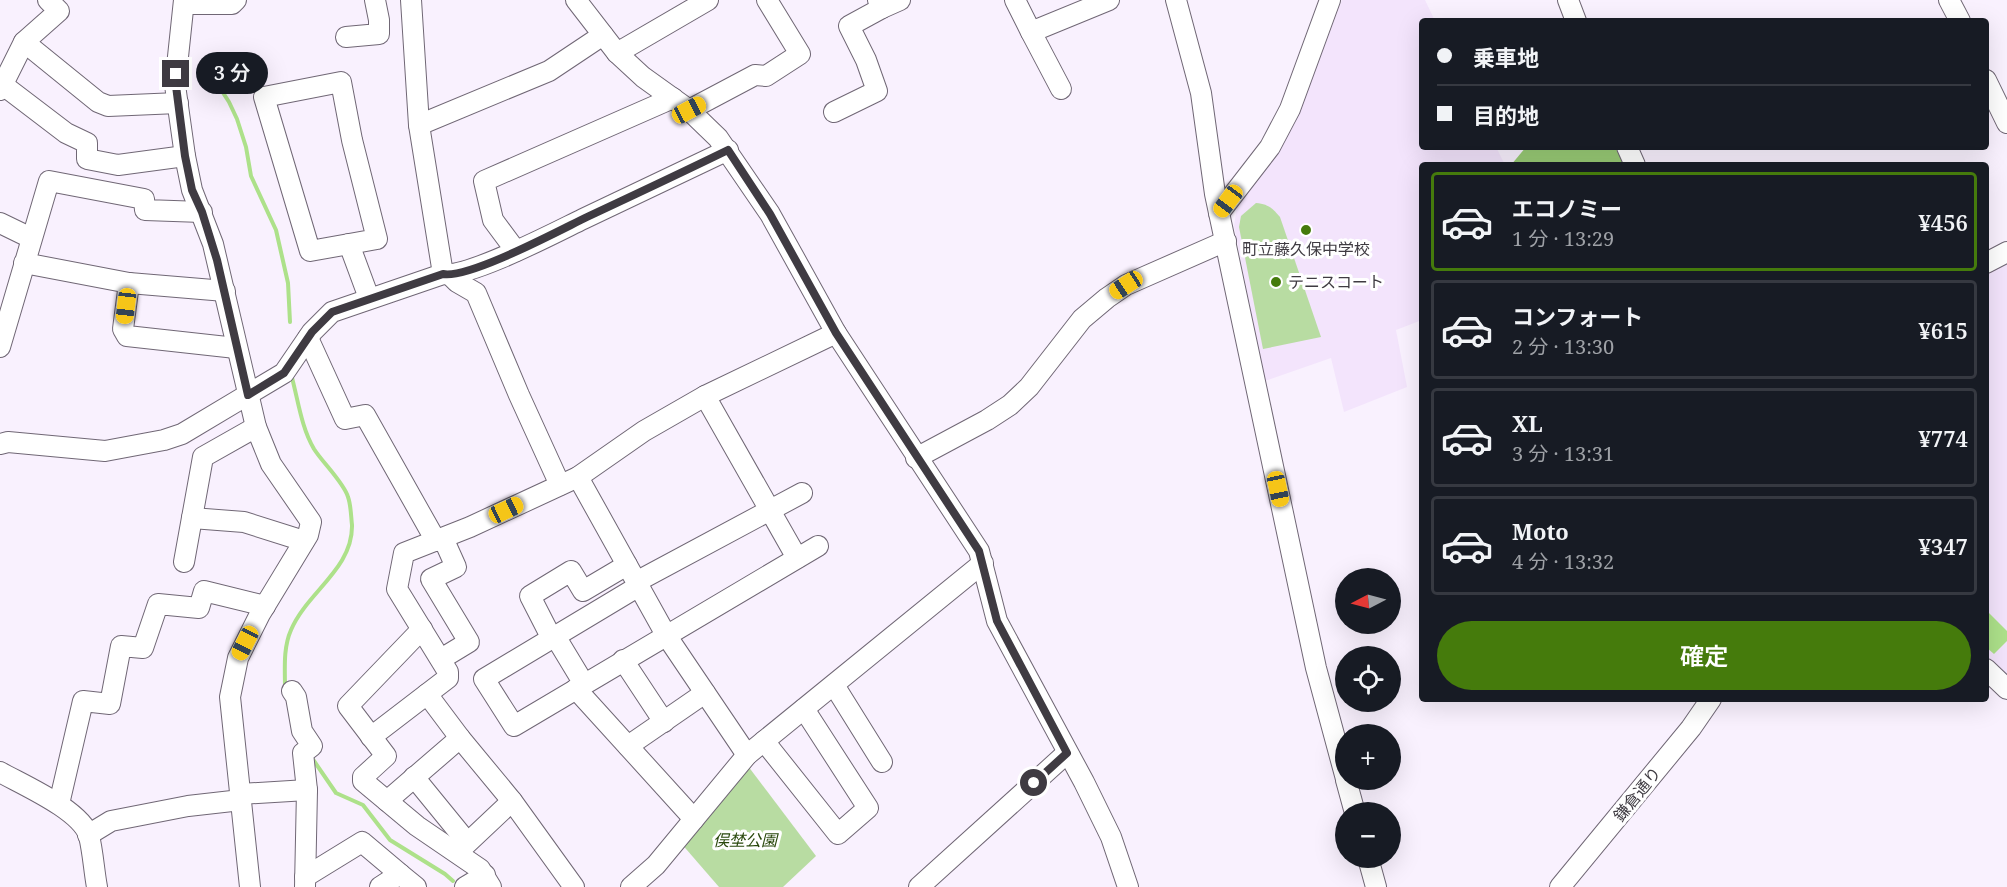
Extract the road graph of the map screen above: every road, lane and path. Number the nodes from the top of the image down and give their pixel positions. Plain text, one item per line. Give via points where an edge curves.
1 (236, 0) edge
2 (375, 0) edge
3 (412, 0) edge
4 (576, 0) edge
5 (767, 0) edge
6 (1015, 0) edge
7 (1109, 0) edge
8 (1176, 0) edge
9 (1330, 0) edge
10 (1568, 0) edge
11 (1948, 0) edge
12 (184, 2) edge
13 (702, 2) edge
14 (887, 3) edge
15 (60, 4) edge
16 (1575, 18) edge
17 (1958, 18) edge
18 (1031, 32) junction
19 (603, 35) junction
20 (346, 37) dead end
21 (24, 42) junction
22 (617, 53) junction
23 (1989, 86) edge
24 (2, 88) edge
25 (1061, 89) dead end
26 (673, 98) junction
27 (178, 102) junction
28 (689, 110) junction
29 (834, 112) dead end
30 (2007, 123) edge
31 (419, 125) junction
32 (728, 150) junction
33 (185, 156) junction
34 (202, 212) junction
35 (1219, 213) junction
36 (0, 222) edge
37 (31, 238) junction
38 (1226, 241) junction
39 (349, 244) junction
40 (516, 251) junction
41 (2007, 252) edge
42 (1989, 261) edge
43 (24, 263) junction
44 (446, 274) junction
45 (129, 283) junction
46 (225, 291) junction
47 (369, 298) junction
48 (836, 333) junction
49 (308, 338) junction
50 (0, 347) edge
51 (236, 348) junction
52 (248, 395) junction
53 (705, 396) junction
54 (256, 427) junction
55 (0, 444) edge
56 (916, 458) junction
57 (569, 481) junction
58 (802, 493) dead end
59 (770, 511) junction
60 (192, 518) junction
61 (440, 539) junction
62 (304, 541) junction
63 (818, 546) dead end
64 (797, 558) junction
65 (184, 562) dead end
66 (983, 563) junction
67 (627, 565) junction
68 (638, 584) junction
69 (265, 606) junction
70 (422, 630) junction
71 (666, 634) junction
72 (554, 637) junction
73 (441, 659) junction
74 (623, 660) junction
75 (1989, 672) edge
76 (834, 685) junction
77 (580, 686) junction
78 (2007, 689) edge
79 (292, 692) dead end
80 (705, 693) junction
81 (427, 694) junction
82 (1710, 702) edge
83 (804, 709) junction
84 (664, 722) junction
85 (371, 737) junction
86 (460, 738) junction
87 (1335, 739) edge
88 (764, 741) junction
89 (628, 746) junction
90 (1067, 753) junction
91 (747, 755) junction
92 (882, 762) dead end
93 (0, 772) edge
94 (414, 777) junction
95 (307, 790) junction
96 (240, 797) junction
97 (387, 801) junction
98 (512, 801) junction
99 (59, 804) junction
100 (694, 819) junction
101 (88, 835) junction
102 (462, 848) junction
103 (1371, 868) edge
104 (400, 874) junction
105 (488, 881) edge
106 (305, 882) edge
107 (97, 887) edge
108 (250, 887) edge
109 (380, 887) edge
110 (416, 887) edge
111 (465, 887) edge
112 (574, 887) edge
113 (631, 887) edge
114 (919, 887) edge
115 (1128, 887) edge
116 (1376, 887) edge
117 (1560, 887) edge

1 - 12 street via 232,4
2 - 20 street via 379,34
3 - 31 street
4 - 19 street
5 - 28 street via 800,54 766,76 755,75
6 - 18 street
7 - 18 street
8 - 35 street via 1201,93
9 - 35 street via 1290,109 1270,147
10 - 16 street
11 - 17 street
12 - 27 street via 176,74
13 - 22 street
14 - 29 street via 849,26 877,91
15 - 21 street
18 - 25 street
19 - 22 street
19 - 31 street via 549,71
21 - 24 street
21 - 27 street via 108,106
22 - 26 street via 642,77
23 - 30 street
24 - 33 street via 66,133 87,143 87,159 118,165
26 - 28 street
26 - 40 street via 484,181 493,220
27 - 33 street
28 - 32 street
31 - 44 street
32 - 40 street
32 - 48 street via 770,214
33 - 34 street via 192,190
34 - 37 street via 145,210 144,199 50,181
34 - 46 street
35 - 38 street
36 - 37 street
37 - 43 street
38 - 56 street via 1126,285 1107,298 1082,319 1029,387 1010,405
38 - 87 street via 1317,674
39 - 39 street via 377,238 341,82 264,97 310,251
39 - 47 street
40 - 44 street via 465,271
41 - 42 street
43 - 45 street
43 - 50 street
44 - 47 street
44 - 57 street via 476,293 519,395
45 - 46 street
45 - 51 street via 123,329 127,336
46 - 51 street
47 - 49 street via 332,312
48 - 53 street
48 - 56 street
49 - 52 street via 284,373
49 - 61 street via 345,419 366,415
51 - 52 street
52 - 54 street
52 - 55 street via 164,440 105,451
53 - 57 street
53 - 59 street
54 - 60 street via 202,457
54 - 62 street via 271,464 310,522
56 - 66 street via 979,551
57 - 61 street
57 - 67 street
58 - 59 street
59 - 64 street
59 - 68 street
60 - 62 street via 244,522
60 - 65 street
61 - 70 street via 404,553 397,589
61 - 73 street via 456,567 431,579 469,642
62 - 69 street
63 - 64 street
64 - 71 street
66 - 76 street
66 - 90 street via 997,621
67 - 68 street
67 - 72 street via 583,591 571,571 530,596
68 - 71 street
68 - 72 street
69 - 96 street via 238,657 230,697
69 - 99 street via 204,591 199,608 158,604 143,648 121,646 110,704 83,701
70 - 73 street
70 - 85 street via 348,706
71 - 74 street
71 - 80 street
72 - 77 street
72 - 77 street via 484,679 514,726
73 - 81 street via 448,678
74 - 77 street
74 - 84 street
75 - 78 street
76 - 83 street
76 - 92 street
77 - 89 street
79 - 95 street via 302,732 312,746 303,753
80 - 84 street
80 - 91 street
81 - 85 street
81 - 86 street
82 - 117 street, 鎌倉通り
83 - 88 street
83 - 88 street via 868,808 838,834
84 - 89 street
85 - 97 street via 386,756 363,781
86 - 94 street
86 - 98 street
88 - 91 street
89 - 100 street
90 - 114 street
90 - 115 street via 1111,837
91 - 100 street
93 - 99 street
94 - 97 street
94 - 102 street
95 - 96 street
95 - 106 street
96 - 101 street via 111,821
96 - 108 street
97 - 102 street via 417,826
98 - 102 street
98 - 112 street
99 - 101 street
100 - 113 street via 656,865
101 - 107 street
102 - 105 street
103 - 116 street
104 - 106 street via 362,842
104 - 109 street
104 - 110 street
105 - 111 street

